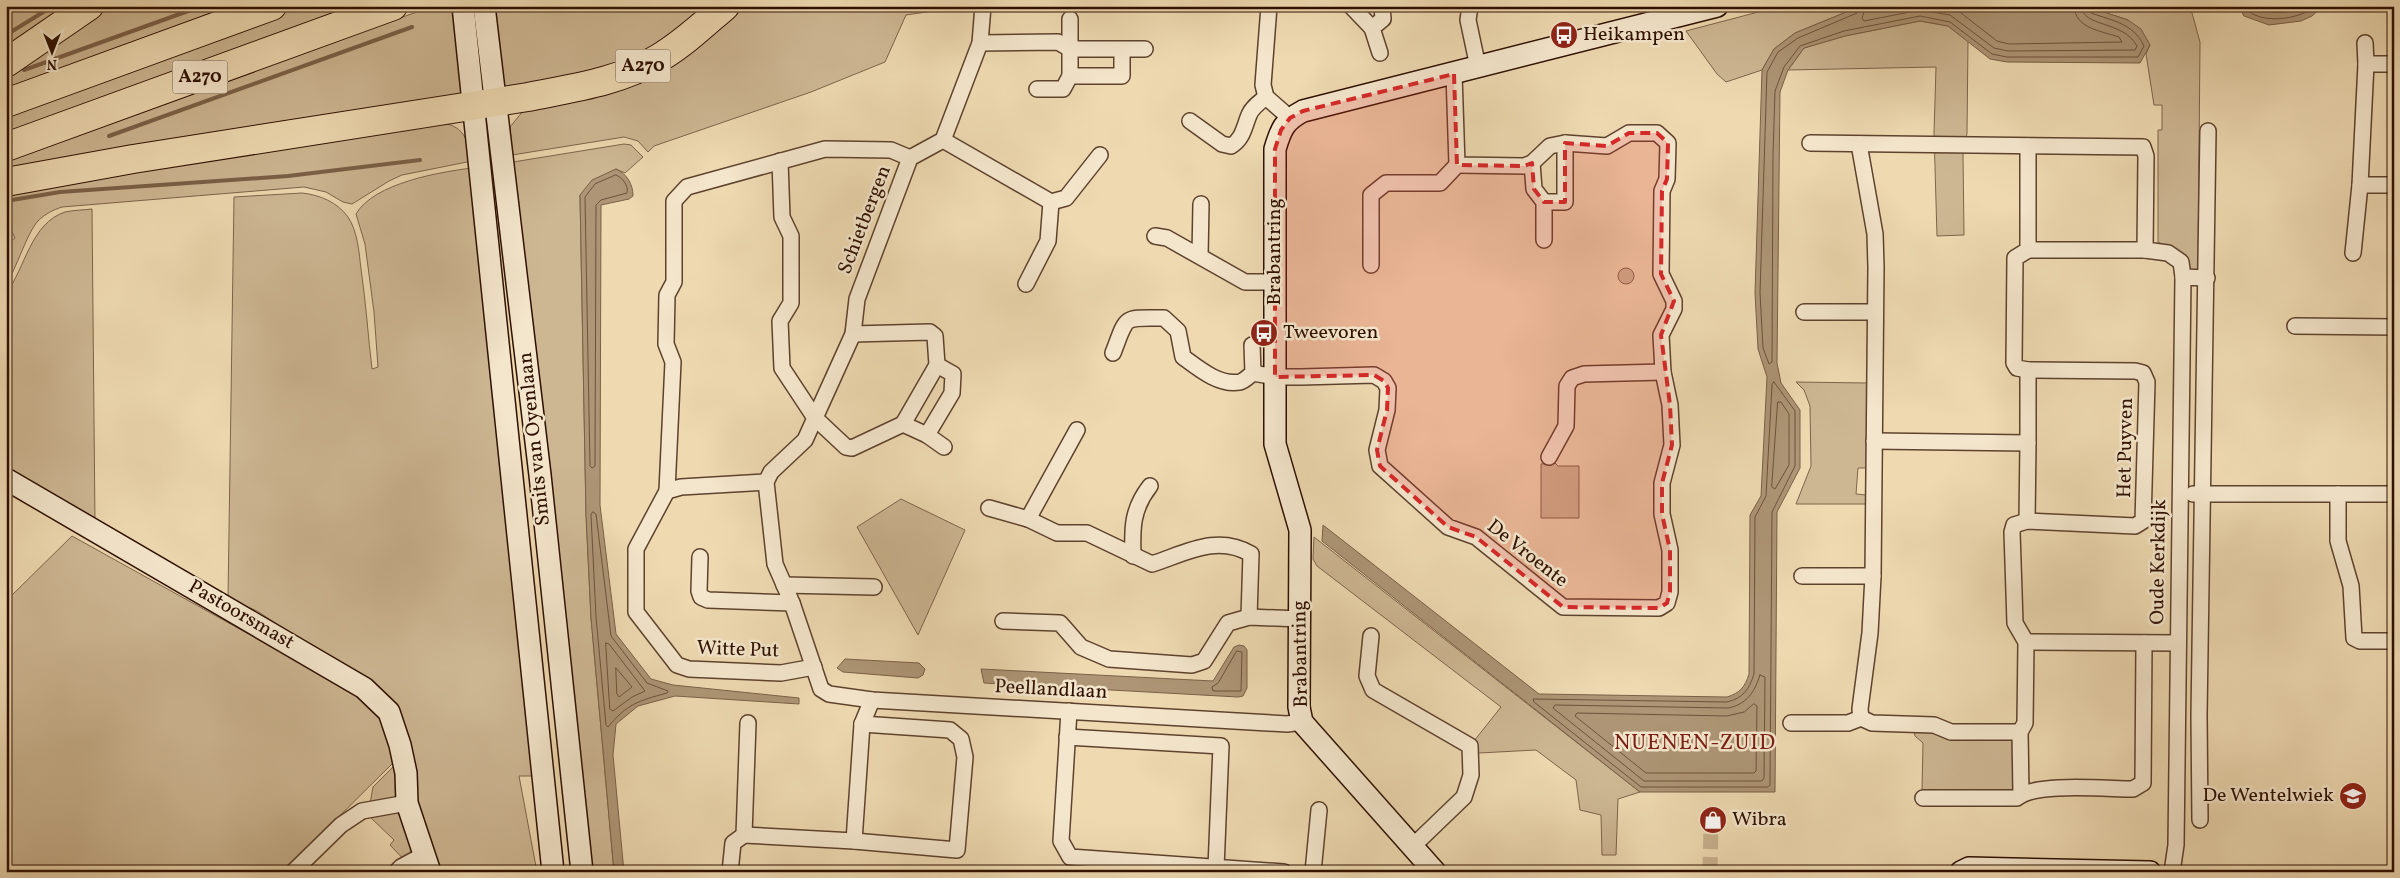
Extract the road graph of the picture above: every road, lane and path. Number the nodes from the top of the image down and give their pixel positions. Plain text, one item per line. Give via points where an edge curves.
1 (89, 6) edge
2 (272, 6) edge
3 (393, 6) edge
4 (725, 6) edge
5 (983, 6) edge
6 (1268, 6) edge
7 (1352, 6) edge
8 (1382, 6) edge
9 (1470, 6) edge
10 (1717, 6) edge
11 (484, 8) edge
12 (464, 12) edge
13 (1070, 19) dead end
14 (1372, 28) junction
15 (980, 43) junction
16 (2365, 43) dead end
17 (1070, 50) junction
18 (1122, 50) junction
19 (1145, 50) dead end
20 (1380, 53) dead end
21 (6, 64) edge
22 (2366, 64) junction
23 (2394, 64) edge
24 (1478, 67) junction
25 (1454, 74) junction
26 (1070, 76) junction
27 (1037, 89) dead end
28 (1266, 97) junction
29 (6, 102) edge
30 (484, 103) junction
31 (1290, 118) junction
32 (1190, 121) dead end
33 (2208, 131) dead end
34 (943, 140) junction
35 (1565, 143) junction
36 (1810, 143) dead end
37 (1859, 144) junction
38 (2028, 146) junction
39 (6, 147) edge
40 (1100, 155) dead end
41 (910, 158) junction
42 (780, 161) junction
43 (1532, 162) junction
44 (1457, 164) junction
45 (6, 182) edge
46 (2360, 185) junction
47 (2394, 185) edge
48 (1050, 202) junction
49 (1544, 202) junction
50 (1201, 204) dead end
51 (1154, 236) dead end
52 (1544, 240) dead end
53 (2028, 250) junction
54 (2145, 250) junction
55 (2354, 253) dead end
56 (1200, 256) junction
57 (1371, 265) dead end
58 (2183, 277) junction
59 (2206, 278) junction
60 (1276, 282) junction
61 (1026, 284) dead end
62 (1804, 312) dead end
63 (1875, 312) junction
64 (2295, 326) dead end
65 (2394, 327) edge
66 (854, 334) junction
67 (1252, 346) dead end
68 (1112, 353) dead end
69 (937, 365) junction
70 (2028, 370) junction
71 (1663, 372) junction
72 (1253, 373) junction
73 (1276, 377) junction
74 (815, 418) junction
75 (903, 424) junction
76 (1077, 430) dead end
77 (927, 435) junction
78 (1874, 441) junction
79 (2028, 443) junction
80 (944, 447) dead end
81 (1549, 457) dead end
82 (6, 479) edge
83 (766, 482) junction
84 (1150, 486) dead end
85 (667, 490) junction
86 (2181, 494) junction
87 (2203, 494) junction
88 (2338, 494) junction
89 (2394, 494) edge
90 (989, 508) dead end
91 (1028, 520) junction
92 (2027, 521) junction
93 (1133, 556) junction
94 (700, 557) dead end
95 (1802, 576) dead end
96 (1873, 576) junction
97 (784, 585) junction
98 (874, 587) dead end
99 (792, 603) junction
100 (1248, 617) junction
101 (1300, 619) junction
102 (1003, 621) dead end
103 (1371, 636) dead end
104 (2394, 641) edge
105 (2026, 642) junction
106 (2144, 643) junction
107 (2177, 643) junction
108 (814, 667) junction
109 (872, 700) junction
110 (1069, 711) junction
111 (2177, 715) junction
112 (2199, 715) junction
113 (1861, 718) junction
114 (1302, 722) junction
115 (748, 723) dead end
116 (1791, 723) dead end
117 (862, 724) junction
118 (2020, 732) junction
119 (1067, 737) junction
120 (2021, 794) junction
121 (1923, 798) dead end
122 (407, 803) junction
123 (1318, 810) dead end
124 (2200, 820) dead end
125 (744, 835) junction
126 (854, 841) junction
127 (1412, 847) junction
128 (428, 863) edge
129 (1216, 868) junction
130 (293, 872) edge
131 (396, 872) edge
132 (553, 872) edge
133 (582, 872) edge
134 (730, 872) edge
135 (1284, 872) edge
136 (1313, 872) edge
137 (1436, 872) edge
138 (1961, 872) edge
139 (2150, 872) edge
140 (2172, 872) edge

1 - 21 highway
2 - 29 highway, A270
3 - 39 highway, A270
4 - 30 highway, A270 via 679,45 639,68 592,84
5 - 15 street
6 - 28 street via 1263,85
7 - 14 street
8 - 14 street via 1383,19
9 - 24 street via 1468,20
10 - 24 street
11 - 30 street, Smits van Oyenlaan
12 - 30 street, Smits van Oyenlaan
13 - 17 street
14 - 20 street
15 - 17 street via 1058,42
15 - 34 street
16 - 22 street
17 - 18 street
17 - 26 street
18 - 19 street
18 - 26 street via 1122,76
22 - 23 street
22 - 46 street
24 - 25 street
25 - 31 street via 1303,111
25 - 44 street
26 - 27 street via 1063,89
28 - 31 street
28 - 32 street via 1249,113 1245,129 1231,146 1222,144
30 - 45 highway, A270
30 - 132 street, Smits van Oyenlaan
30 - 133 street, Smits van Oyenlaan via 540,475
31 - 60 street, Brabantring via 1281,130 1276,149
33 - 59 street
34 - 41 street, Schietbergen
34 - 48 street
35 - 43 street, De Vroente via 1550,146
35 - 49 street via 1565,202
35 - 71 street, De Vroente via 1607,146 1629,133 1657,133 1668,142 1667,179 1662,191 1661,274 1674,301 1674,309 1660,335
36 - 37 street
37 - 38 street
37 - 63 street via 1875,234
38 - 53 street
38 - 54 street via 2143,146 2146,156
40 - 48 street via 1066,198
41 - 42 street via 891,150 825,149
41 - 66 street, Schietbergen via 857,299
42 - 74 street via 782,217 791,236 791,303 780,321 782,368
42 - 85 street, Witte Put via 688,188 674,201 674,282 667,295 666,344 673,362
43 - 44 street via 1524,166
43 - 49 street via 1534,189
44 - 57 street via 1440,183 1386,183 1371,195
46 - 47 street
46 - 55 street
48 - 61 street via 1048,241
49 - 52 street
50 - 56 street
51 - 56 street via 1167,238
53 - 54 street
53 - 70 street via 2015,258 2014,363 2018,368
54 - 58 street via 2168,253 2181,262
56 - 60 street via 1245,282
58 - 59 street
58 - 86 street, Oude Kerkdijk
59 - 87 street
60 - 73 street, Brabantring
62 - 63 street
63 - 78 street
64 - 65 street
66 - 69 street via 930,332 935,336
66 - 74 street, Schietbergen
67 - 72 street
68 - 72 street via 1125,323 1131,318 1164,318 1178,331 1183,357 1204,372 1224,381 1240,382
69 - 75 street
69 - 77 street via 953,374 952,393
70 - 79 street
70 - 92 street, Het Puyven via 2135,371 2143,374 2147,382 2143,522 2135,526
71 - 73 street, De Vroente via 1670,405 1672,445 1662,483 1662,514 1670,550 1670,592 1668,603 1659,608 1563,607 1476,537 1448,527 1380,466 1377,450 1387,410 1388,388 1384,381 1374,375
71 - 81 street via 1584,374 1572,378 1567,386 1566,426
72 - 73 street
73 - 101 street, Brabantring via 1276,444 1300,530
74 - 75 street via 846,447 852,448
74 - 83 street, Schietbergen via 805,440 771,472
75 - 77 street
76 - 91 street
77 - 80 street
78 - 79 street
78 - 96 street
79 - 92 street
82 - 122 street, Pastoorsmast via 364,688 389,712 406,773
83 - 85 street via 681,486
83 - 97 street via 775,564
84 - 93 street via 1143,494 1132,526
85 - 108 street, Witte Put via 636,549 636,612 677,665 689,669 782,673
86 - 87 street
86 - 107 street, Oude Kerkdijk
87 - 88 street
87 - 112 street
88 - 89 street
88 - 104 street via 2338,541 2351,586 2354,638 2360,641
90 - 91 street
91 - 93 street via 1057,534 1087,533
92 - 105 street via 2014,525 2012,532 2015,623
93 - 100 street via 1152,564 1208,544 1231,545 1251,554
94 - 99 street via 701,597 708,600
95 - 96 street
96 - 113 street
97 - 98 street
97 - 99 street
99 - 108 street
100 - 101 street
100 - 102 street via 1228,623 1204,661 1192,664 1109,659 1081,647 1060,622
101 - 114 street, Brabantring via 1299,707
103 - 127 street via 1367,676 1373,690 1470,746 1471,775 1464,797
105 - 106 street
105 - 118 street via 2025,723
106 - 107 street
106 - 120 street via 2143,783 2133,789 2040,788
107 - 111 street, Oude Kerkdijk
108 - 109 street, Peellandlaan via 821,689 829,694
109 - 110 street, Peellandlaan
109 - 117 street
110 - 114 street, Peellandlaan via 1287,724
110 - 119 street
111 - 112 street
111 - 140 street, Oude Kerkdijk via 2176,845
112 - 124 street
113 - 116 street via 1848,723
113 - 118 street via 1872,723 1934,725 1951,732
114 - 127 street, Brabantring
115 - 125 street
117 - 126 street
117 - 126 street via 950,730 961,739 966,757 957,850
118 - 120 street
119 - 129 street via 1061,841 1070,857
119 - 129 street via 1221,746
120 - 121 street via 2016,798
122 - 128 street, Pastoorsmast
122 - 130 street via 362,811 341,825
123 - 136 street
125 - 126 street
125 - 134 street via 733,843
127 - 137 street, Brabantring
128 - 131 street via 401,867
129 - 135 street
138 - 139 street via 1969,868

